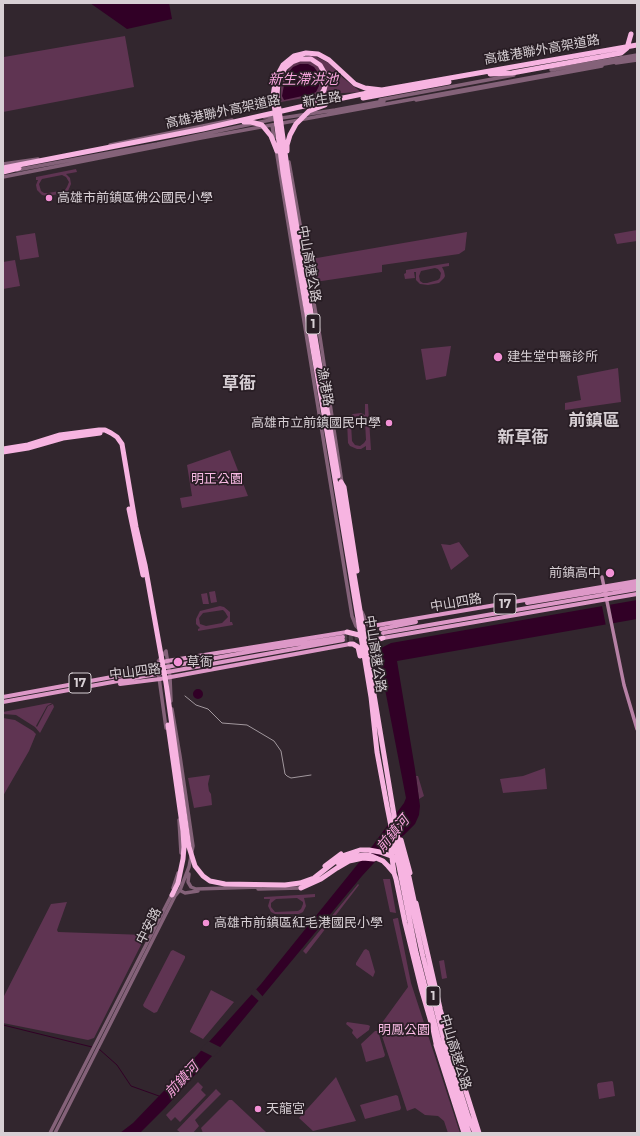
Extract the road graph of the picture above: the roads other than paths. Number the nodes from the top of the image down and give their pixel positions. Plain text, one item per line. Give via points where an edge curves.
1 (631, 34) dead end
2 (637, 46) edge
3 (608, 47) dead end
4 (637, 56) edge
5 (490, 72) junction
6 (551, 72) junction
7 (382, 90) junction
8 (325, 105) junction
9 (304, 106) junction
10 (281, 117) junction
11 (244, 122) junction
12 (272, 123) junction
13 (282, 124) junction
14 (35, 163) junction
15 (3, 171) edge
16 (285, 173) junction
17 (3, 449) edge
18 (3, 452) edge
19 (331, 481) junction
20 (341, 482) junction
21 (602, 577) dead end
22 (637, 581) edge
23 (637, 585) edge
24 (637, 589) edge
25 (356, 594) junction
26 (637, 594) edge
27 (605, 595) junction
28 (152, 618) junction
29 (372, 626) joint
30 (347, 632) joint
31 (382, 633) junction
32 (343, 638) tunnel mouth
33 (350, 644) joint
34 (370, 650) junction
35 (167, 661) junction
36 (157, 664) junction
37 (169, 669) junction
38 (158, 672) junction
39 (114, 677) junction
40 (170, 678) junction
41 (160, 679) junction
42 (88, 687) junction
43 (3, 697) edge
44 (373, 697) junction
45 (167, 700) junction
46 (3, 702) edge
47 (173, 712) junction
48 (164, 713) junction
49 (637, 729) edge
50 (383, 747) junction
51 (377, 752) junction
52 (390, 804) junction
53 (393, 822) junction
54 (189, 867) junction
55 (408, 873) junction
56 (304, 880) joint
57 (397, 881) junction
58 (301, 888) joint
59 (176, 889) junction
60 (173, 895) joint
61 (441, 1013) junction
62 (96, 1048) junction
63 (437, 1048) junction
64 (50, 1133) edge
65 (55, 1133) edge
66 (465, 1133) edge
67 (469, 1133) edge
68 (475, 1133) edge
69 (480, 1133) edge

1 - 5 highway via 629,45 623,52 512,73
2 - 5 highway, 高雄港聯外高架道路
3 - 5 highway via 511,64
4 - 6 street, 新生路
5 - 7 highway, 高雄港聯外高架道路
5 - 8 highway, 高雄港聯外高架道路
6 - 10 street, 新生路 via 342,109
6 - 13 street, 新生路
7 - 9 highway, 高雄港聯外高架道路
7 - 16 highway via 355,84 329,60 318,54 298,54 289,59 279,70 273,96
8 - 11 highway, 高雄港聯外高架道路
8 - 16 highway via 303,116 293,129 287,145
9 - 14 highway, 高雄港聯外高架道路
9 - 16 highway via 320,96 326,78 320,65 311,60 300,59 285,68 278,82
10 - 12 street, 新生路
10 - 13 street, 漁港路
10 - 15 street, 新生路 via 239,119 42,158
11 - 14 highway, 高雄港聯外高架道路
11 - 16 highway via 257,123 268,130
12 - 13 street, 新生路
12 - 15 street, 新生路
12 - 15 street, 新生路
12 - 15 street, 新生路
12 - 19 street, 漁港路
13 - 20 street, 漁港路 via 320,337
14 - 15 highway, 高雄港聯外高架道路
16 - 25 highway, 中山高速公路 / 1
17 - 28 highway via 93,430 105,430 117,437 123,449 145,565
18 - 28 highway via 58,439 99,433 108,435 117,442
19 - 25 highway via 334,486 348,579
19 - 31 street, 漁港路 via 354,621 369,637
20 - 25 highway via 351,528 357,573
20 - 29 street, 漁港路 via 362,614
21 - 27 main road
22 - 27 main road, 中山四路 / 17
23 - 27 main road, 中山四路 / 17
24 - 27 main road, 中山四路 / 17
25 - 44 highway, 中山高速公路 / 1
26 - 27 main road, 中山四路 / 17
27 - 29 main road, 中山四路 / 17
27 - 31 main road, 中山四路 / 17
27 - 31 main road, 中山四路 / 17
27 - 49 main road via 624,685
28 - 45 highway
30 - 34 highway via 362,638
30 - 35 main road, 中山四路 / 17
31 - 34 highway
32 - 37 main road, 中山四路 / 17
33 - 40 main road, 中山四路 / 17
33 - 51 highway via 356,645 360,650
34 - 50 highway via 381,714
35 - 36 main road, 中山四路 / 17
35 - 36 street via 166,651
35 - 37 street
36 - 38 street
36 - 39 main road, 中山四路 / 17
37 - 38 main road, 中山四路 / 17
37 - 40 street
38 - 39 main road, 中山四路 / 17
38 - 41 street
38 - 42 main road, 中山四路 / 17
39 - 43 main road, 中山四路 / 17
40 - 41 main road, 中山四路 / 17
40 - 47 street
41 - 42 main road, 中山四路 / 17
41 - 48 street
42 - 46 main road, 中山四路 / 17
44 - 50 highway, 中山高速公路 / 1
44 - 51 highway, 中山高速公路 / 1
45 - 55 highway via 189,846 195,866 204,877 225,884 300,883 314,878 339,858 369,850 391,856
45 - 57 highway via 189,856 193,868 203,879 225,887 303,885 320,877 350,856 365,854 380,859 394,873
45 - 59 highway via 184,839 183,859
47 - 48 street via 183,810 169,726
47 - 54 street via 193,846
48 - 59 street via 181,844
50 - 52 highway, 中山高速公路 / 1
51 - 52 highway, 中山高速公路 / 1
52 - 53 highway, 中山高速公路 / 1
53 - 61 highway via 401,839
53 - 63 highway via 391,849 402,920 420,995
53 - 67 highway, 中山高速公路 / 1 via 416,952 438,1036
53 - 68 highway, 中山高速公路 / 1 via 443,1036
54 - 56 street via 188,882 196,889 280,885
54 - 59 street
55 - 56 highway via 400,861 389,853 362,847 339,855
55 - 61 highway via 428,970
57 - 58 highway via 383,864 363,858 349,860 321,879
57 - 63 highway via 405,923
58 - 59 street via 185,893
59 - 60 highway
60 - 62 street, 中安路 via 149,937
61 - 69 highway via 471,1112
62 - 64 street, 中安路
62 - 65 street, 中安路
63 - 66 highway

